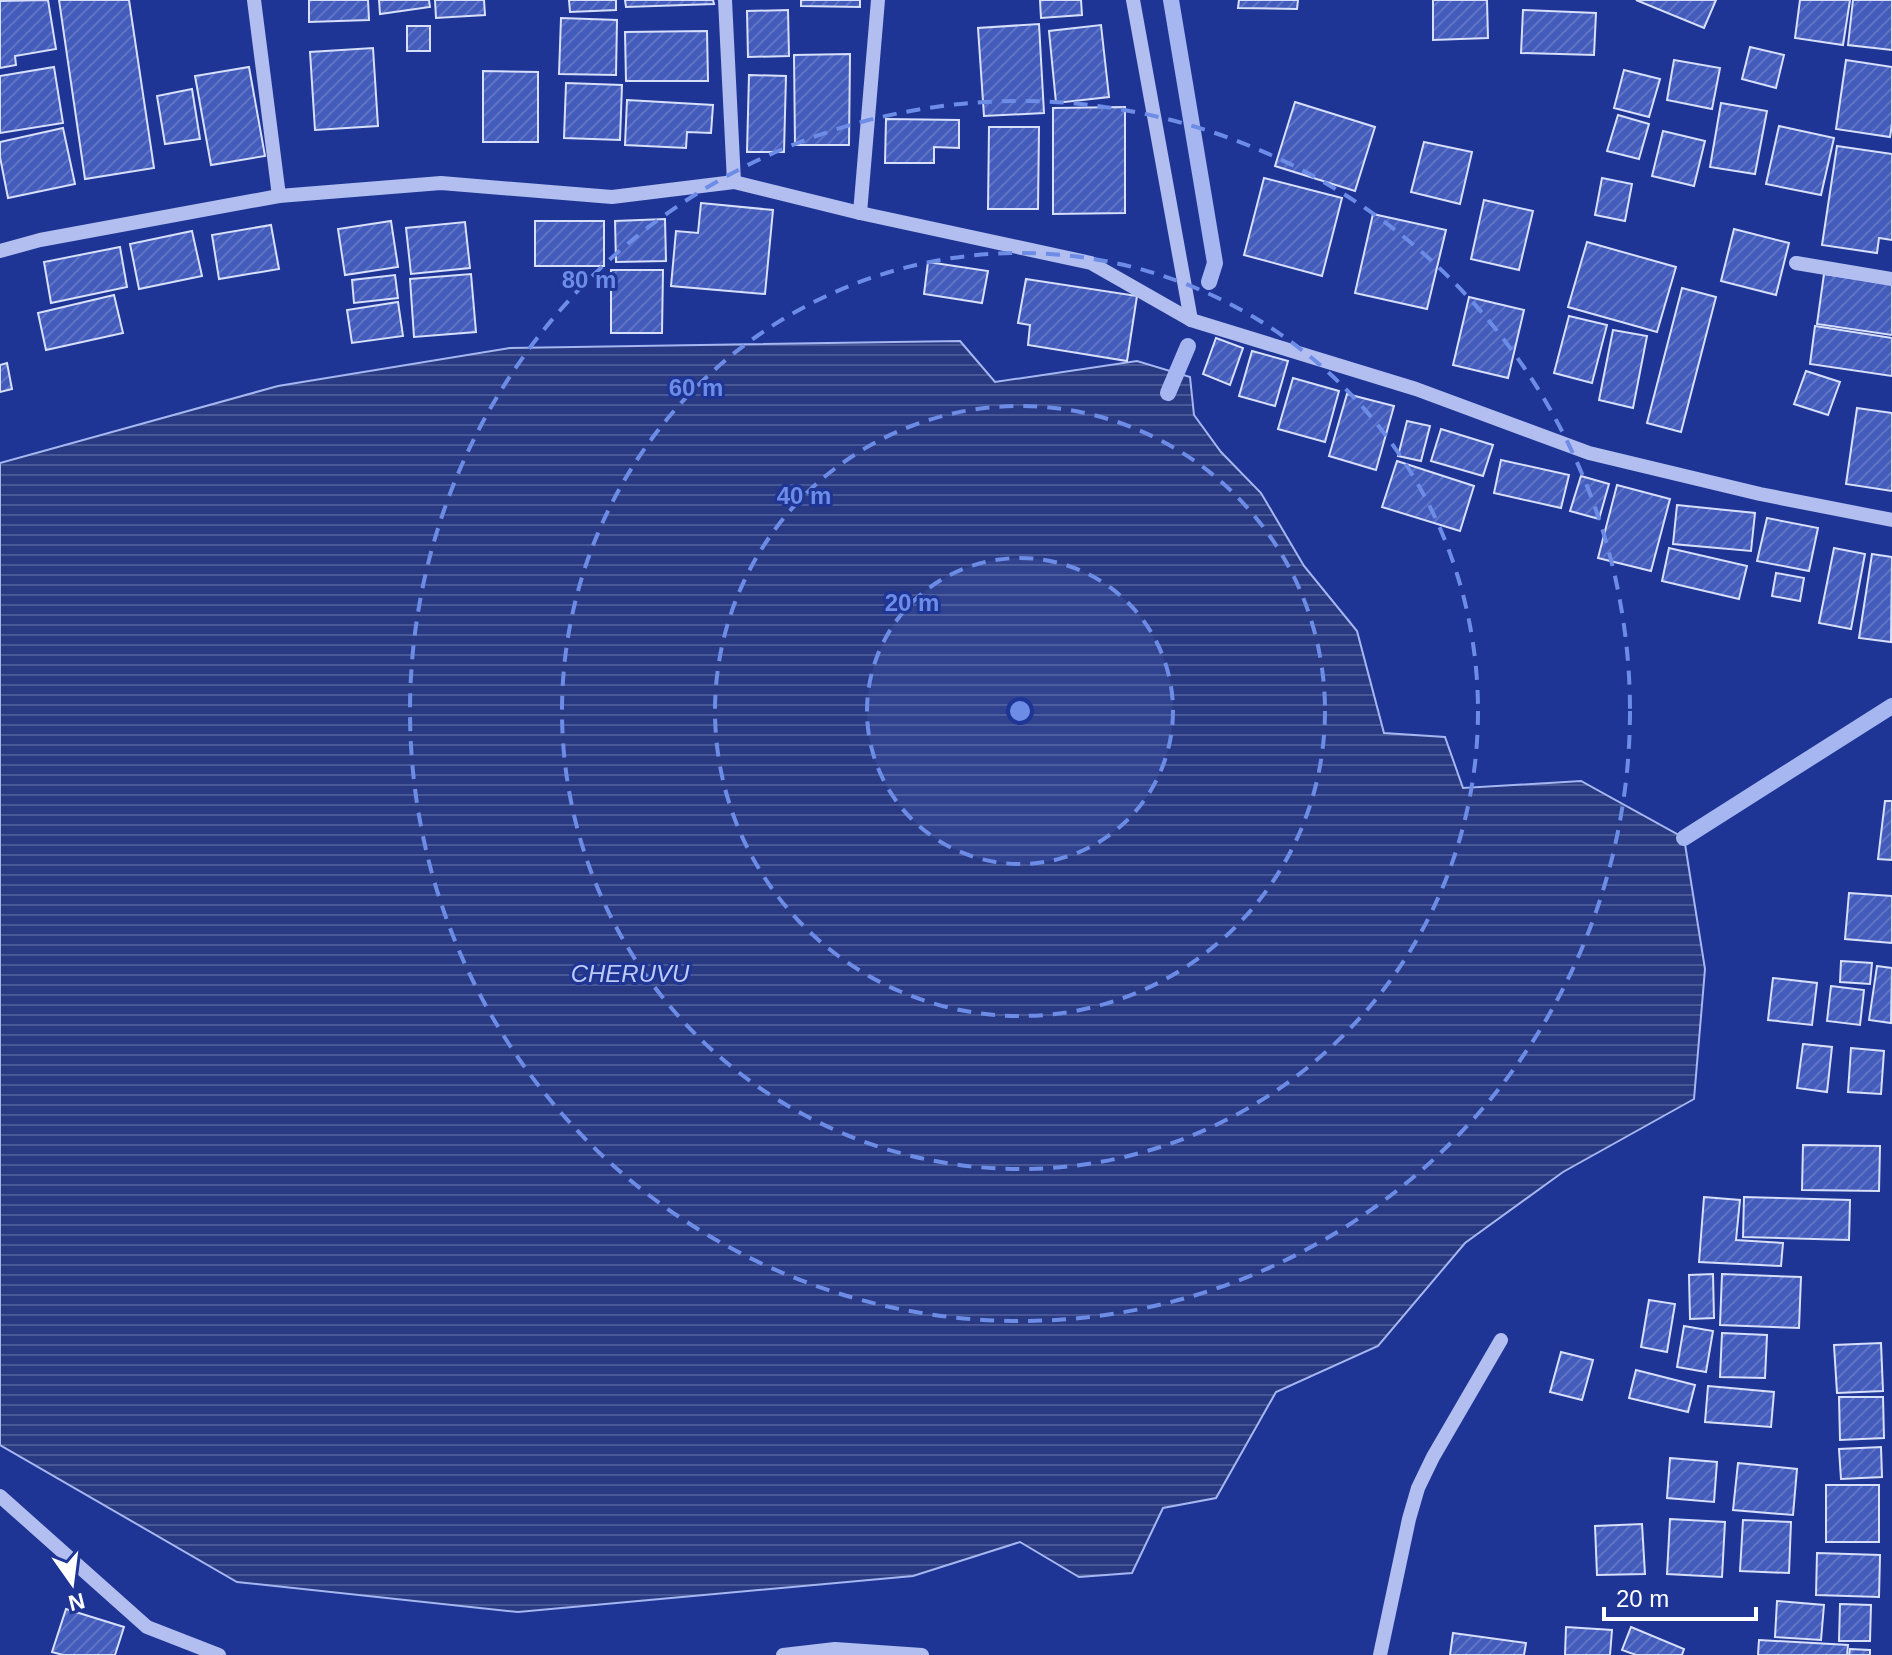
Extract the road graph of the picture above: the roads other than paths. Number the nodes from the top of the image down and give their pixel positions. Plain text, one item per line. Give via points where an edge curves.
1 (254, 0) edge
2 (725, 0) edge
3 (878, 0) edge
4 (1133, 0) edge
5 (734, 182) junction
6 (279, 196) junction
7 (860, 213) junction
8 (0, 251) edge
9 (1796, 263) dead end
10 (1892, 279) edge
11 (1191, 320) junction
12 (1892, 520) edge
13 (1501, 1340) dead end
14 (0, 1496) edge
15 (219, 1655) edge
16 (783, 1655) edge
17 (922, 1655) edge
18 (1380, 1655) edge

1 - 6 street
2 - 5 street
3 - 7 street
4 - 11 street
5 - 6 street via 612,197 441,183
5 - 7 street
6 - 8 street
7 - 11 street via 1091,263
9 - 10 street
11 - 12 street via 1416,389 1589,453
13 - 18 street via 1418,1488
14 - 15 street via 147,1627
16 - 17 street via 835,1649

